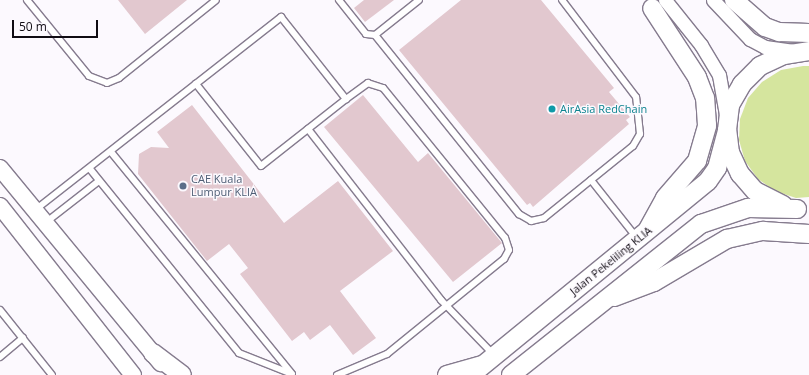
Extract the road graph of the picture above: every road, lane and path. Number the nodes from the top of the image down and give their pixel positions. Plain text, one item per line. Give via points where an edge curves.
1 (28, 0) edge
2 (216, 0) edge
3 (339, 0) edge
4 (419, 0) edge
5 (562, 0) edge
6 (713, 0) edge
7 (734, 0) edge
8 (654, 3) edge
9 (809, 33) edge
10 (375, 35) junction
11 (809, 51) edge
12 (196, 84) junction
13 (346, 99) junction
14 (308, 130) junction
15 (727, 130) junction
16 (111, 152) junction
17 (0, 168) edge
18 (90, 169) junction
19 (591, 180) junction
20 (99, 181) junction
21 (0, 206) edge
22 (34, 210) junction
23 (805, 210) edge
24 (45, 223) junction
25 (809, 234) edge
26 (642, 236) junction
27 (599, 302) junction
28 (447, 305) junction
29 (0, 310) edge
30 (23, 338) junction
31 (153, 353) junction
32 (0, 358) edge
33 (490, 360) junction
34 (294, 374) edge
35 (52, 375) edge
36 (133, 375) edge
37 (170, 375) edge
38 (182, 375) edge
39 (337, 375) edge
40 (448, 375) edge
41 (471, 375) edge
42 (511, 375) edge

1 - 2 lane via 88,76 107,83 120,78
3 - 10 lane via 366,34
4 - 10 lane
5 - 19 lane via 631,89 638,106 638,141
6 - 11 street via 734,26 765,47
7 - 9 main road via 764,27 779,32
8 - 15 street via 701,45 719,75 726,103
8 - 26 main road via 697,77 704,98 708,125 697,161 665,198
10 - 19 lane via 524,219 544,218
11 - 15 main road, Jalan Pekeliling KLIA via 784,54 756,70 742,84 730,105
12 - 13 lane via 281,17
12 - 14 lane via 261,166
12 - 16 lane
13 - 14 lane
13 - 28 lane via 368,83 383,88 508,244 504,260
14 - 28 lane
15 - 23 main road, Jalan Pekeliling KLIA via 730,153 740,174 755,191 774,203
15 - 26 main road, Jalan Pekeliling KLIA via 717,168 708,181
16 - 18 lane
16 - 34 lane
17 - 22 street
18 - 20 lane
18 - 22 lane
19 - 26 lane
20 - 24 lane
20 - 34 lane via 239,353
21 - 36 street
22 - 24 street
23 - 27 main road, Jalan Pekeliling KLIA via 748,208 712,217 684,234
24 - 31 street
25 - 27 main road via 763,231 727,239 654,282
26 - 33 main road, Jalan Pekeliling KLIA
27 - 42 main road, Jalan Pekeliling KLIA
28 - 33 lane
28 - 39 lane via 378,360
29 - 30 lane
30 - 32 lane
30 - 35 lane
31 - 37 street
31 - 38 main road
33 - 40 main road
33 - 41 main road, Jalan Pekeliling KLIA

